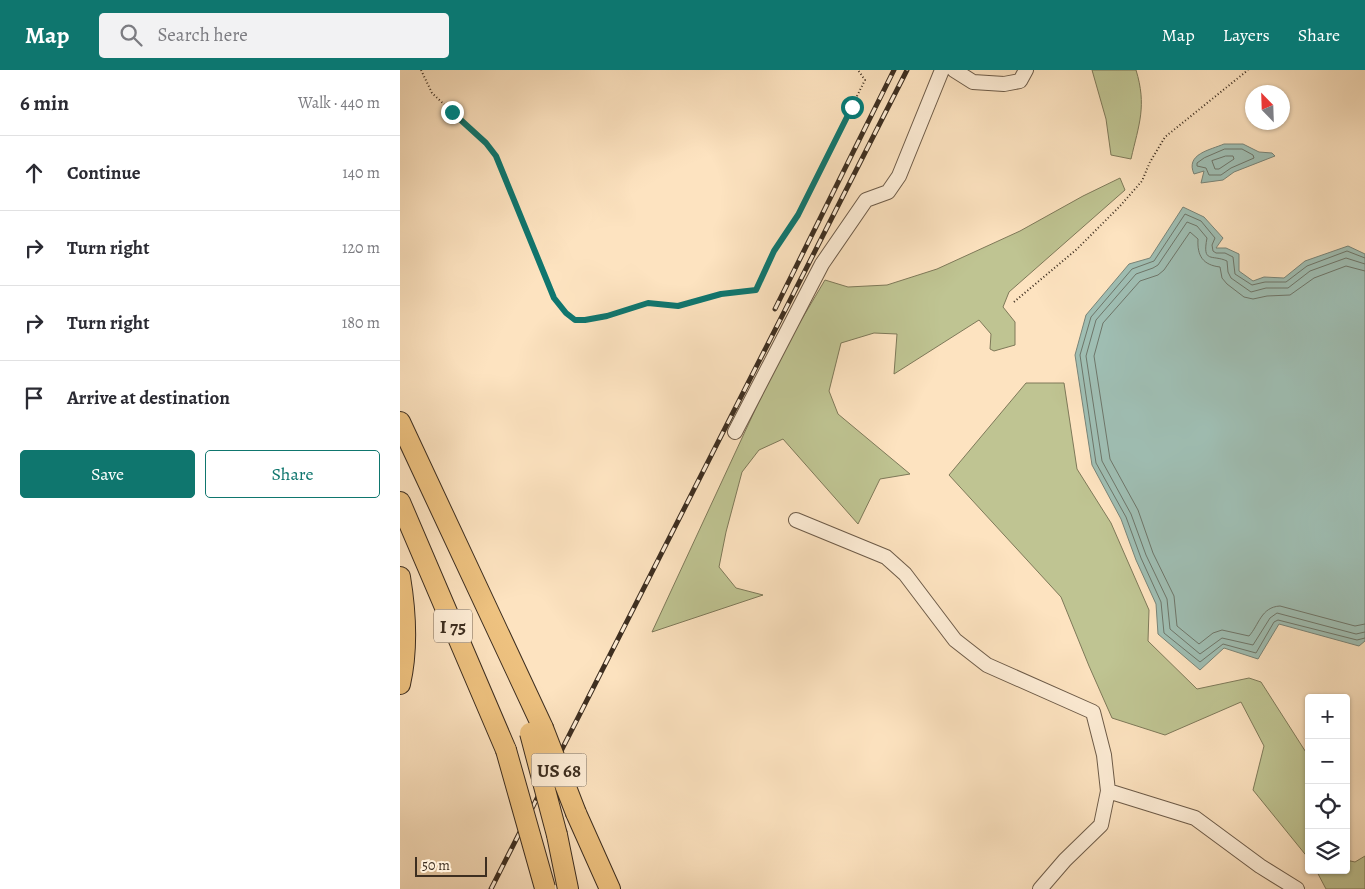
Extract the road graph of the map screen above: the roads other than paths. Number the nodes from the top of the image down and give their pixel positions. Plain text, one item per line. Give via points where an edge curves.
1 (942, 70) edge
2 (954, 70) edge
3 (1026, 70) edge
4 (400, 422) edge
5 (735, 432) dead end
6 (400, 502) edge
7 (796, 520) dead end
8 (400, 577) edge
9 (400, 684) edge
10 (536, 731) junction
11 (1108, 791) junction
12 (545, 888) edge
13 (568, 889) edge
14 (610, 889) edge
15 (1040, 889) edge
16 (1297, 889) edge

1 - 5 lane via 899,176 888,192 866,200 822,264
2 - 3 lane via 973,82 1004,84 1020,81
4 - 10 highway, US 68
6 - 12 highway, I 75, bridge via 506,750
7 - 11 lane via 886,557 905,574 955,640 987,665 1093,712 1104,755
8 - 9 highway via 405,613
10 - 13 highway, bridge
10 - 14 highway, US 68, bridge
11 - 15 lane via 1101,825
11 - 16 lane via 1195,818

